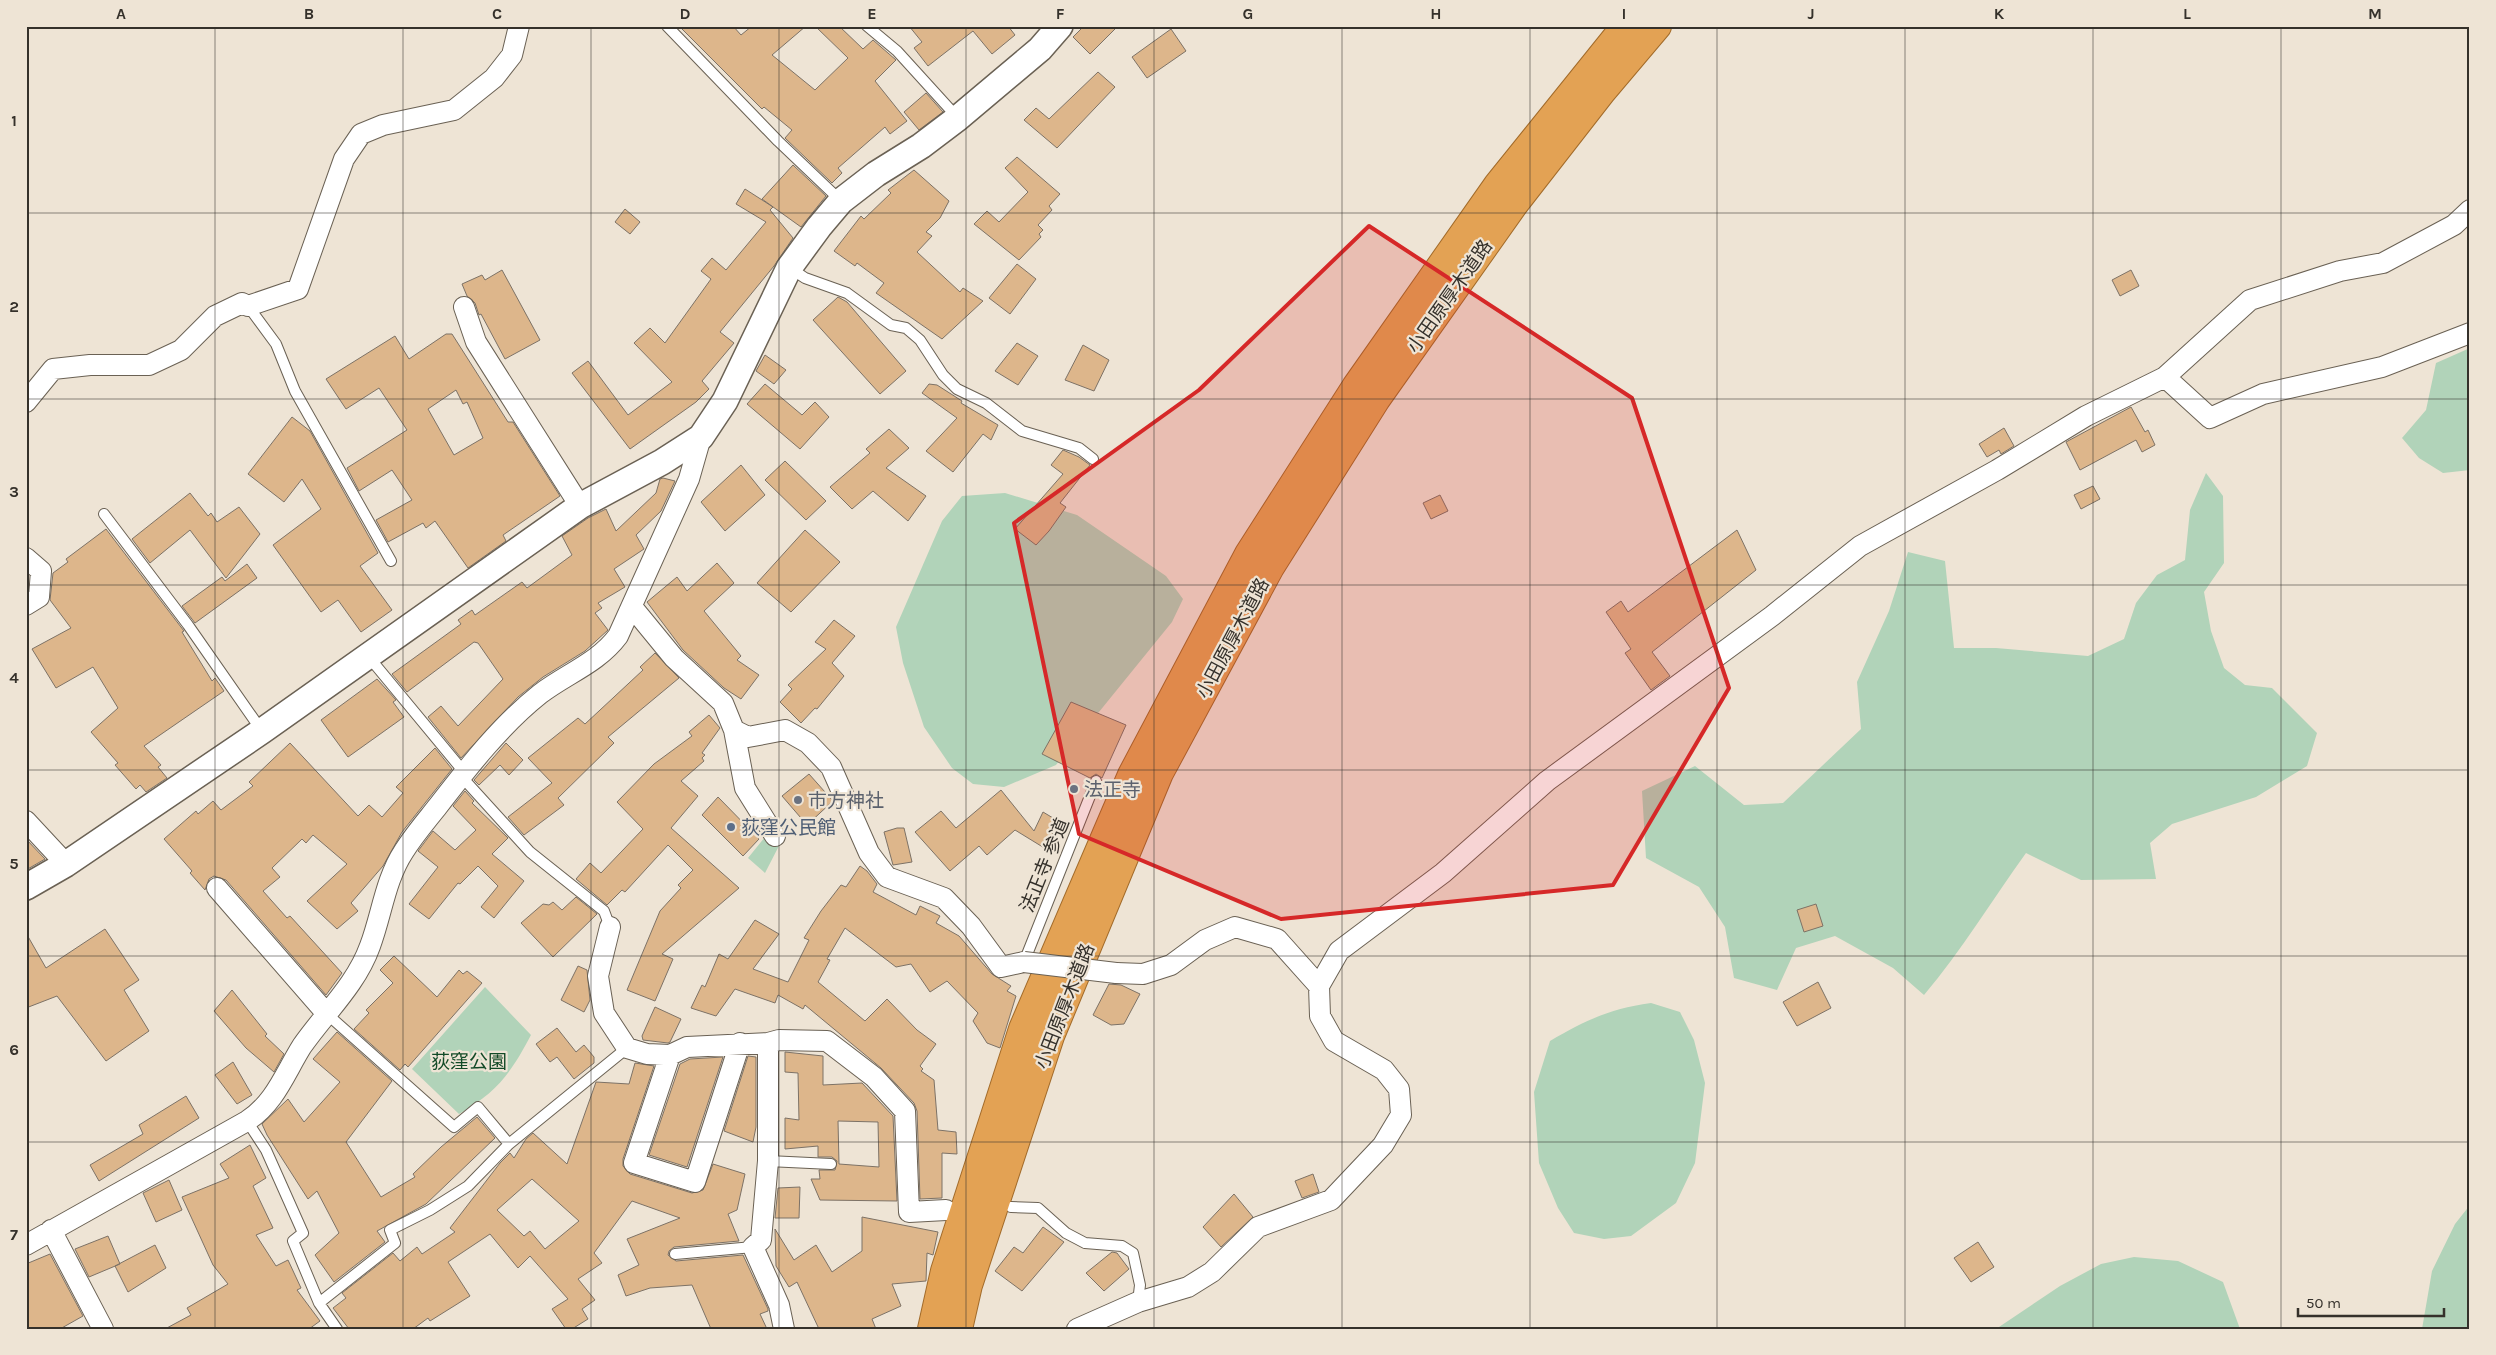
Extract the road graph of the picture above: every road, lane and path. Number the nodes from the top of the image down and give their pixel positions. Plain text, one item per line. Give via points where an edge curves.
1 (519, 26) edge
2 (667, 26) edge
3 (867, 26) edge
4 (1060, 26) edge
5 (1626, 26) edge
6 (1656, 26) edge
7 (1594, 83) junction
8 (958, 118) junction
9 (841, 200) junction
10 (2470, 210) edge
11 (789, 268) junction
12 (248, 306) junction
13 (464, 307) dead end
14 (2470, 334) edge
15 (2164, 377) junction
16 (26, 402) edge
17 (701, 437) junction
18 (1093, 459) dead end
19 (580, 506) junction
20 (104, 514) dead end
21 (26, 558) edge
22 (391, 561) dead end
23 (26, 605) edge
24 (633, 608) junction
25 (367, 656) junction
26 (734, 730) junction
27 (262, 731) junction
28 (463, 774) junction
29 (1096, 781) dead end
30 (26, 821) edge
31 (775, 836) dead end
32 (66, 864) junction
33 (26, 887) edge
34 (217, 888) dead end
35 (610, 927) joint
36 (1024, 962) junction
37 (1319, 986) junction
38 (327, 1014) junction
39 (740, 1043) junction
40 (768, 1043) junction
41 (627, 1048) junction
42 (670, 1055) junction
43 (248, 1122) junction
44 (509, 1144) junction
45 (768, 1161) junction
46 (831, 1164) dead end
47 (1011, 1207) dead end
48 (946, 1210) dead end
49 (51, 1230) junction
50 (26, 1245) edge
51 (753, 1247) junction
52 (675, 1254) dead end
53 (1138, 1302) junction
54 (319, 1303) junction
55 (103, 1329) edge
56 (336, 1329) edge
57 (784, 1329) edge
58 (932, 1329) edge
59 (958, 1329) edge
60 (1077, 1329) edge

1 - 12 street via 512,55 494,78 454,110 383,125 361,134 344,159 298,289
2 - 9 lane
3 - 8 lane via 897,51
4 - 8 street via 1040,49
5 - 7 highway, 小田原厚木道路
6 - 7 highway, 小田原厚木道路
7 - 58 highway, 小田原厚木道路 via 1498,185 1356,387 1249,554 1132,775 1024,1029 945,1271
7 - 59 highway, 小田原厚木道路 via 1514,204 1376,399 1270,567 1160,774 1050,1036 968,1285
8 - 9 street
9 - 11 street
10 - 15 street via 2454,226 2382,263 2340,271 2250,300
11 - 17 street via 725,400
11 - 18 lane via 847,293 891,325 906,328 920,340 942,375 957,389 986,403 1022,431 1079,448
12 - 16 street via 242,303 215,316 181,350 149,365 53,369
12 - 22 lane via 276,344 295,391
13 - 19 street via 476,342
14 - 15 street via 2382,367 2263,394 2210,418
15 - 37 street via 2086,416 1860,546 1772,616 1547,782 1442,873 1338,950
17 - 19 street
17 - 24 street via 689,479
19 - 25 street
20 - 27 lane via 188,625
21 - 23 street via 40,571 39,597
24 - 26 street via 674,658 723,703
24 - 28 street via 610,647 539,695
25 - 27 street
25 - 28 lane
26 - 31 street via 745,788
26 - 36 street via 748,737 785,730 808,743 831,767 869,853 887,877 944,898 971,926 1001,967
27 - 32 street
28 - 35 lane via 530,852 604,911
28 - 38 street via 405,850 392,873 370,947 355,976
29 - 36 lane, 法正寺 参道
30 - 32 street
32 - 33 street
34 - 38 street
35 - 41 street via 598,976 604,1013
36 - 37 street, bridge via 1143,974 1171,965 1205,940 1235,927 1277,939
37 - 53 street via 1320,1016 1334,1041 1384,1070 1399,1089 1401,1115 1383,1145 1331,1200 1258,1227 1212,1272 1188,1287
38 - 43 street via 302,1046 268,1104
38 - 44 lane via 454,1127 478,1107
39 - 40 street
39 - 42 street via 687,1047
39 - 42 street via 695,1182 634,1163
40 - 45 street
40 - 48 street via 779,1040 827,1041 874,1077 905,1111 909,1212
41 - 42 street via 647,1054
41 - 44 lane
43 - 49 street
43 - 54 lane via 266,1150 303,1232 293,1241
44 - 54 lane via 468,1186 390,1230 395,1243
45 - 46 lane
45 - 51 street via 761,1240
47 - 53 lane via 1038,1208 1066,1233 1085,1243 1122,1246 1134,1253 1140,1285
49 - 50 street
49 - 55 street
51 - 52 lane
51 - 57 street via 779,1305
53 - 60 street
54 - 56 lane

